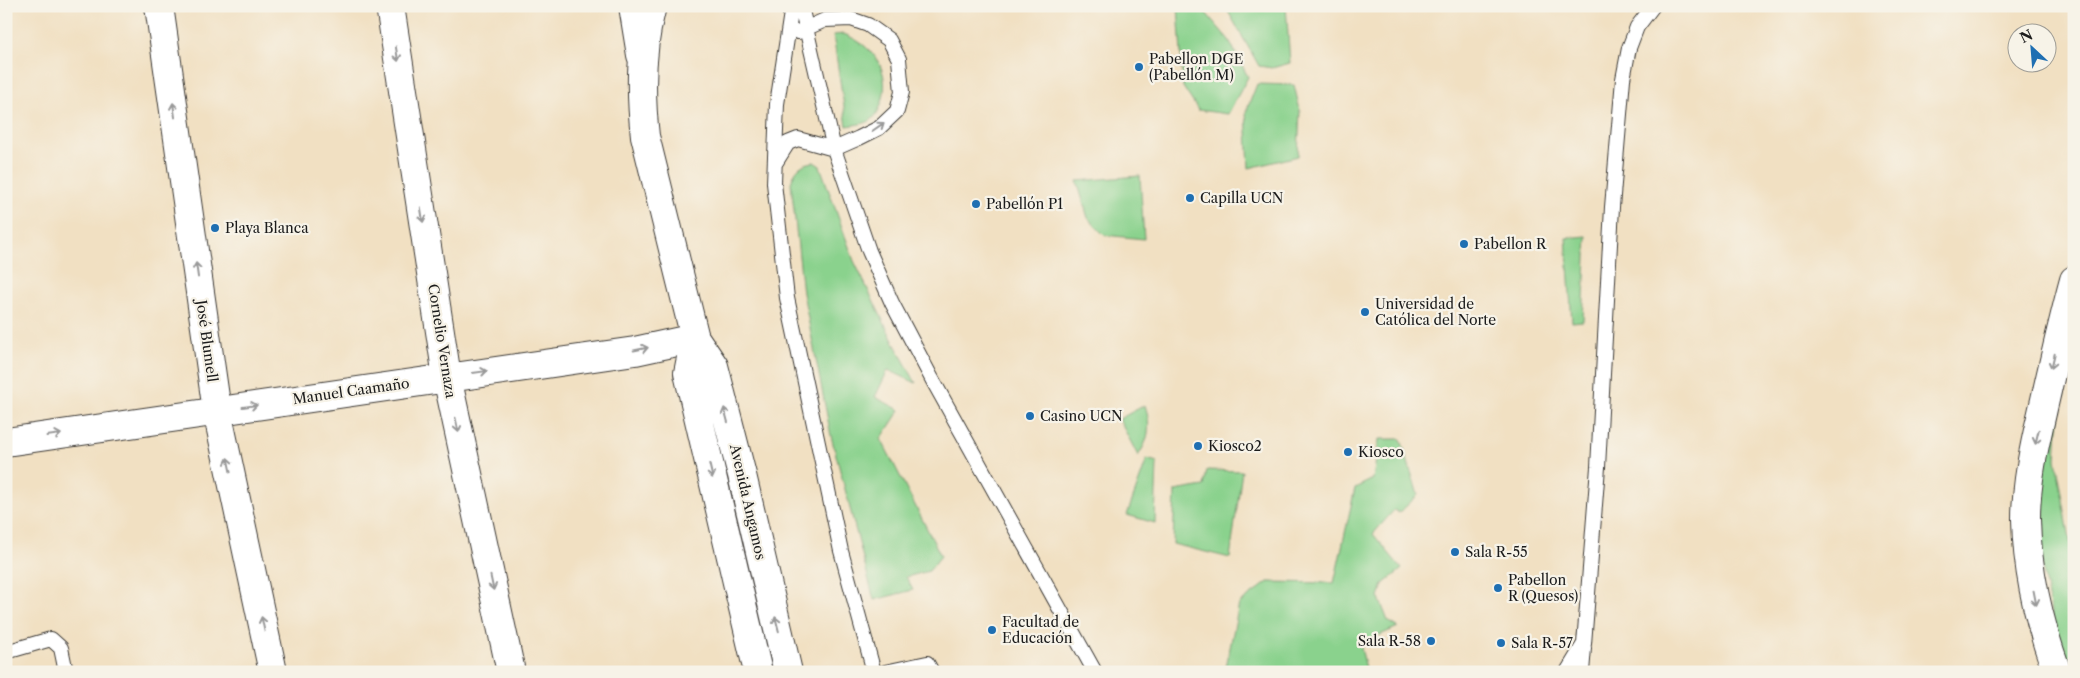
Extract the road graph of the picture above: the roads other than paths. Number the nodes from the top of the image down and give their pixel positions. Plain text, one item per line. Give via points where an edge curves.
1 (158, 6) edge
2 (390, 6) edge
3 (633, 6) edge
4 (652, 6) edge
5 (792, 6) edge
6 (801, 6) edge
7 (1653, 6) edge
8 (806, 28) junction
9 (787, 38) junction
10 (642, 59) junction
11 (834, 148) junction
12 (775, 164) junction
13 (2074, 280) edge
14 (695, 338) junction
15 (447, 377) junction
16 (217, 411) junction
17 (6, 442) edge
18 (1584, 644) junction
19 (6, 652) edge
20 (66, 672) edge
21 (273, 672) edge
22 (511, 672) edge
23 (758, 672) edge
24 (788, 672) edge
25 (874, 672) edge
26 (885, 672) edge
27 (932, 672) edge
28 (1095, 672) edge
29 (1567, 672) edge
30 (1582, 672) edge
31 (2057, 672) edge

16 -> 1 street, José Blumell
2 -> 15 street, Cornelio Vernaza
3 - 10 street
4 - 10 street, Avenida Angamos
5 - 9 lane
6 - 8 lane
7 - 18 lane via 1637,27 1623,80
8 - 9 lane
8 - 11 lane
11 -> 8 lane via 879,128 897,112 902,92 899,59 889,40 868,25 851,19 825,20
9 - 12 lane via 777,104
10 - 14 street, Avenida Angamos via 642,111 646,136
11 - 12 lane via 798,139 788,143
11 - 28 lane via 869,251 892,303
12 - 25 lane via 774,183 787,298 841,551
13 -> 31 street via 2033,455 2026,517 2028,558 2036,602
15 -> 14 street, Manuel Caamaño via 634,351
14 -> 23 street, Avenida Angamos via 688,373
24 -> 14 street, Avenida Angamos via 714,366
16 -> 15 street, Manuel Caamaño
15 -> 22 street, Cornelio Vernaza
17 -> 16 street, Manuel Caamaño
21 -> 16 street, José Blumell
18 - 29 lane
18 - 30 lane
19 - 20 lane via 51,639 61,648
26 - 27 lane via 928,663

